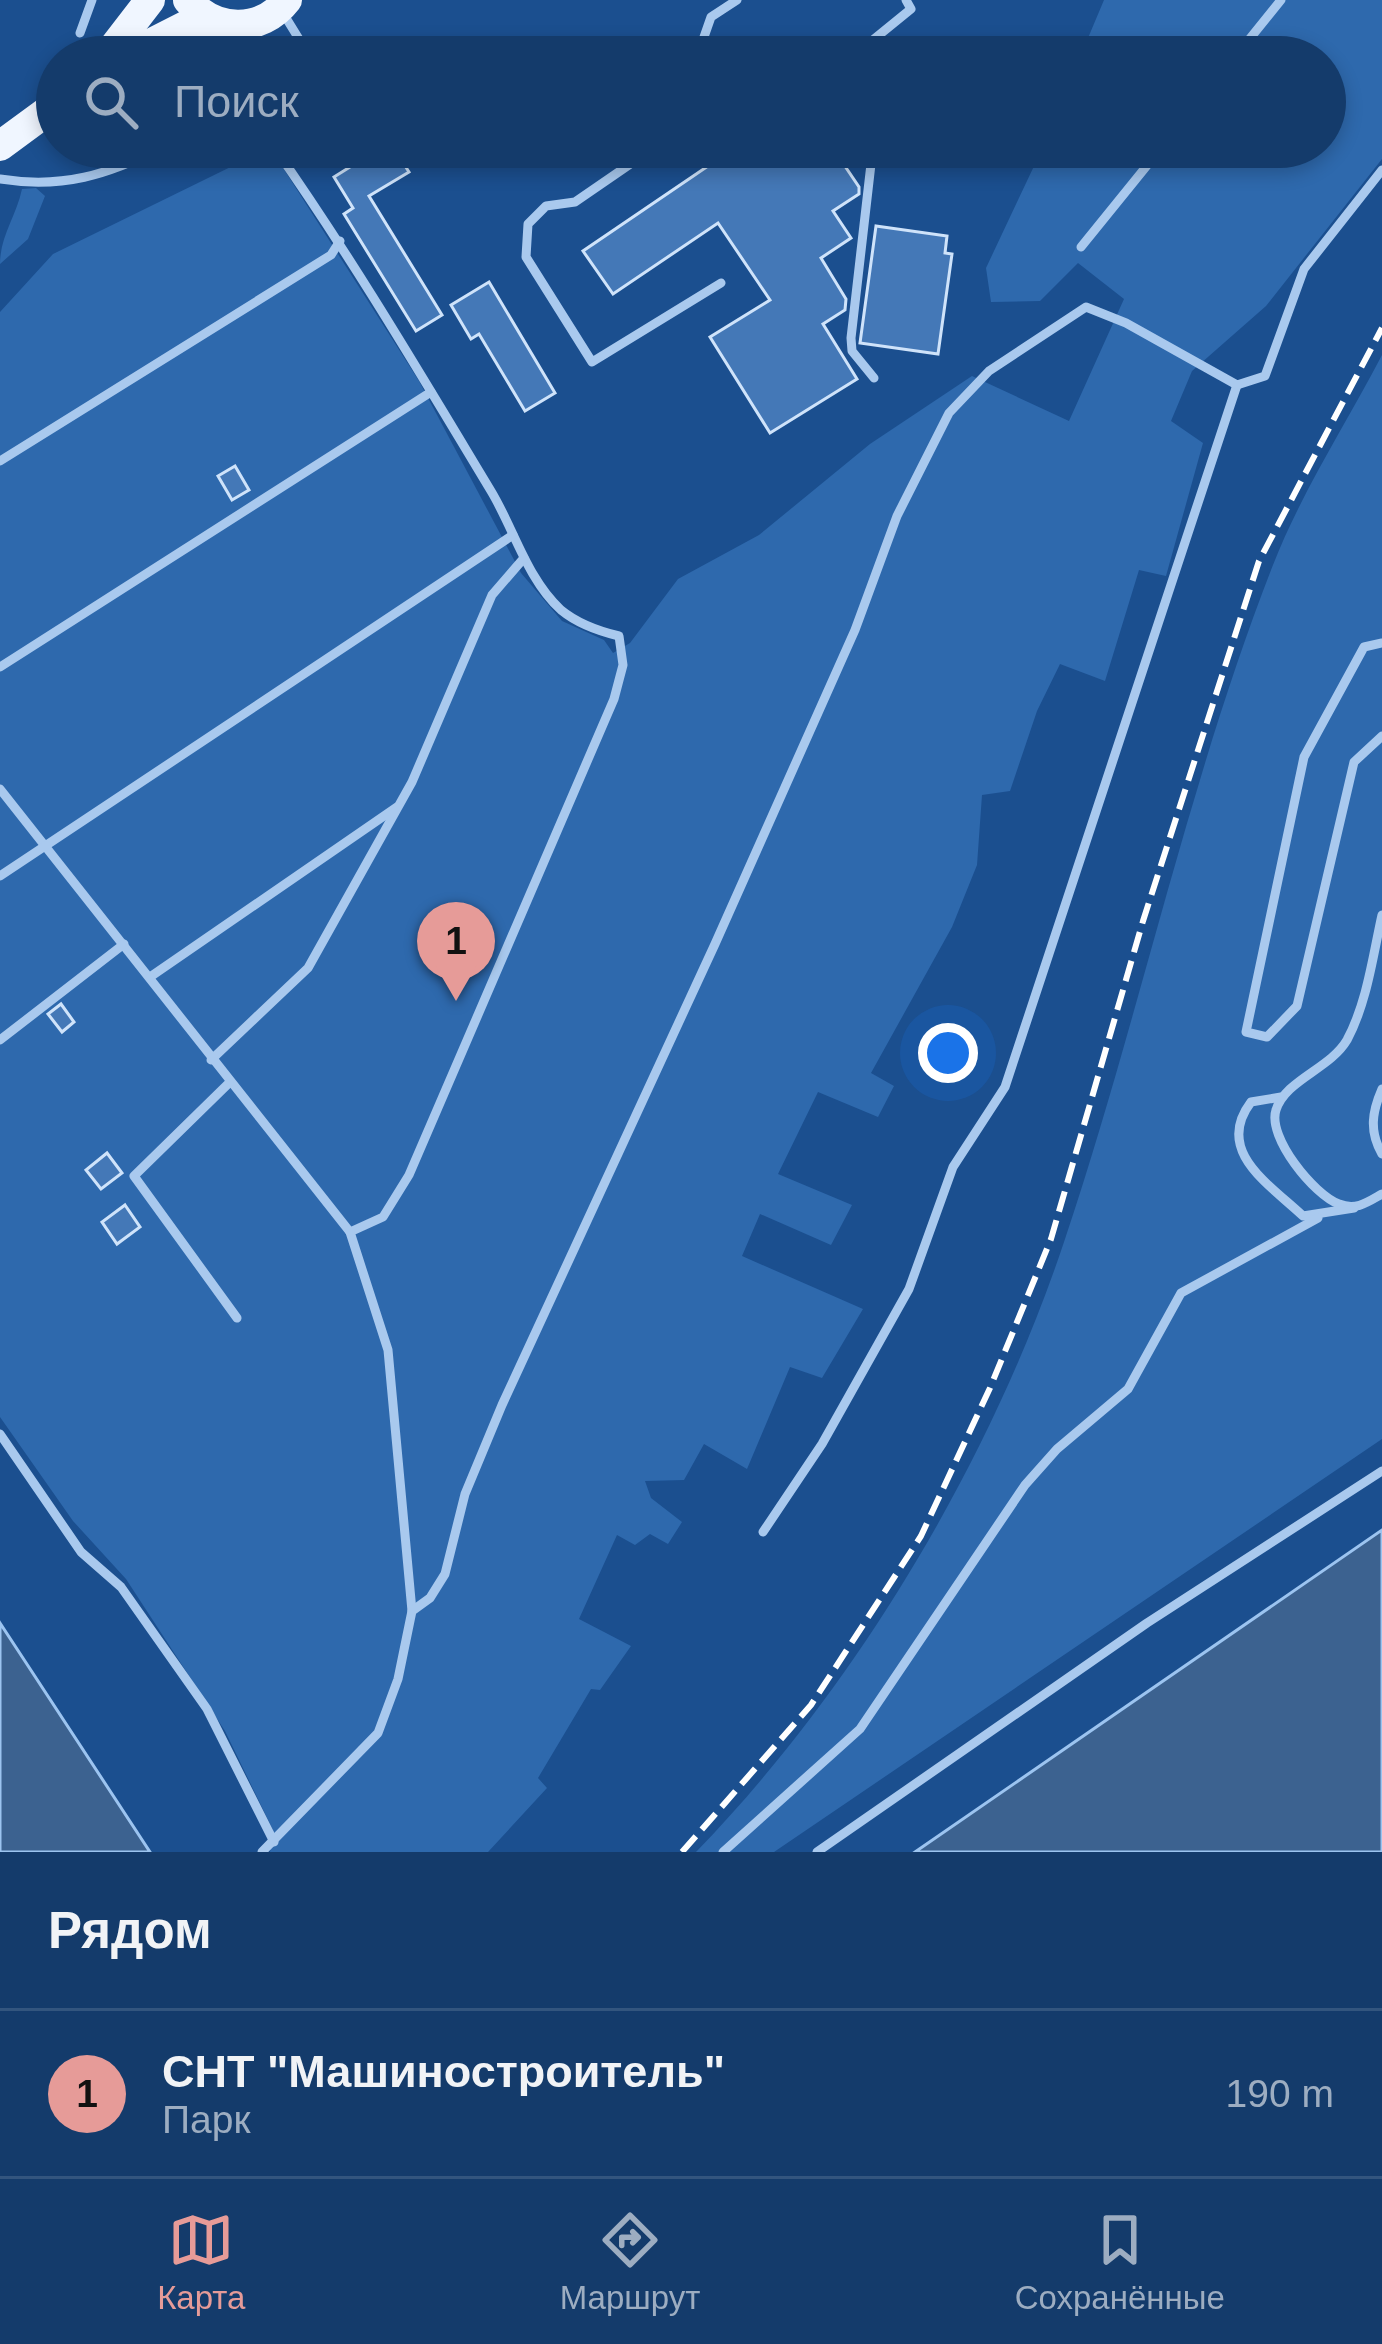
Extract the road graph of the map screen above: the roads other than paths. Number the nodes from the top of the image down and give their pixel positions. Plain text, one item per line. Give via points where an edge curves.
1 (92, 0) edge
2 (150, 0) edge
3 (188, 0) edge
4 (737, 0) edge
5 (906, 0) edge
6 (1281, 0) edge
7 (284, 4) edge
8 (233, 24) junction
9 (80, 33) dead end
10 (122, 36) edge
11 (165, 36) edge
12 (240, 36) edge
13 (299, 36) edge
14 (704, 36) edge
15 (877, 36) edge
16 (1251, 36) edge
17 (36, 121) edge
18 (0, 146) edge
19 (122, 168) edge
20 (289, 168) edge
21 (624, 168) edge
22 (871, 168) edge
23 (1145, 168) edge
24 (1382, 170) edge
25 (0, 179) edge
26 (340, 241) junction
27 (1081, 247) dead end
28 (721, 283) dead end
29 (874, 378) dead end
30 (1237, 385) junction
31 (431, 392) junction
32 (0, 461) edge
33 (513, 535) junction
34 (524, 558) junction
35 (1382, 643) edge
36 (0, 667) edge
37 (1382, 736) edge
38 (0, 789) edge
39 (398, 806) junction
40 (45, 845) junction
41 (0, 876) edge
42 (1382, 915) edge
43 (124, 944) junction
44 (150, 977) junction
45 (0, 1040) edge
46 (211, 1060) junction
47 (229, 1083) junction
48 (1382, 1089) edge
49 (1281, 1097) junction
50 (1382, 1154) edge
51 (1382, 1194) edge
52 (1360, 1207) junction
53 (1318, 1218) junction
54 (350, 1232) junction
55 (236, 1318) dead end
56 (0, 1433) edge
57 (1382, 1471) edge
58 (764, 1532) dead end
59 (412, 1611) junction
60 (274, 1842) junction
61 (262, 1852) edge
62 (723, 1852) edge
63 (817, 1852) edge

1 - 9 lane
2 - 10 main road
3 - 8 main road
4 - 14 lane via 711,17
5 - 15 lane via 911,8
6 - 16 lane
7 - 8 main road
7 - 13 lane
8 - 11 main road via 187,25
8 - 12 lane
17 - 18 main road
19 - 25 lane via 39,185
20 - 26 lane
21 - 28 lane via 575,202 546,206 529,224 526,257 592,362
22 - 29 lane via 851,338
23 - 27 lane
24 - 30 lane via 1304,269 1265,376
26 - 31 lane
26 - 32 lane via 331,255
30 - 58 lane via 1005,1087 953,1167 909,1289
30 - 59 lane via 1086,307 989,371 949,413 502,1405 465,1495 445,1574
31 - 33 lane
31 - 36 lane
33 - 34 lane
33 - 40 lane
34 - 39 lane via 492,595
34 - 54 lane via 559,608 619,636 623,665 409,1174 383,1217
35 - 37 lane via 1364,647 1304,757 1246,1032 1268,1037 1297,1006 1354,762
38 - 40 lane
39 - 44 lane
39 - 46 lane via 308,968
40 - 41 lane
40 - 43 lane
42 - 49 lane via 1346,1041
43 - 44 lane
43 - 45 lane
44 - 46 lane
46 - 47 lane
47 - 54 lane
47 - 55 lane via 134,1176
48 - 50 lane via 1373,1113
49 - 52 lane via 1273,1117 1278,1140 1337,1204
49 - 53 lane via 1251,1102 1234,1131 1237,1150 1303,1216
51 - 52 lane
52 - 53 lane
53 - 62 lane via 1181,1293 1128,1389 1025,1485 860,1730
54 - 59 lane via 388,1350
56 - 60 lane via 81,1552 121,1587 207,1709
57 - 63 lane
59 - 60 lane via 378,1733
60 - 61 lane

